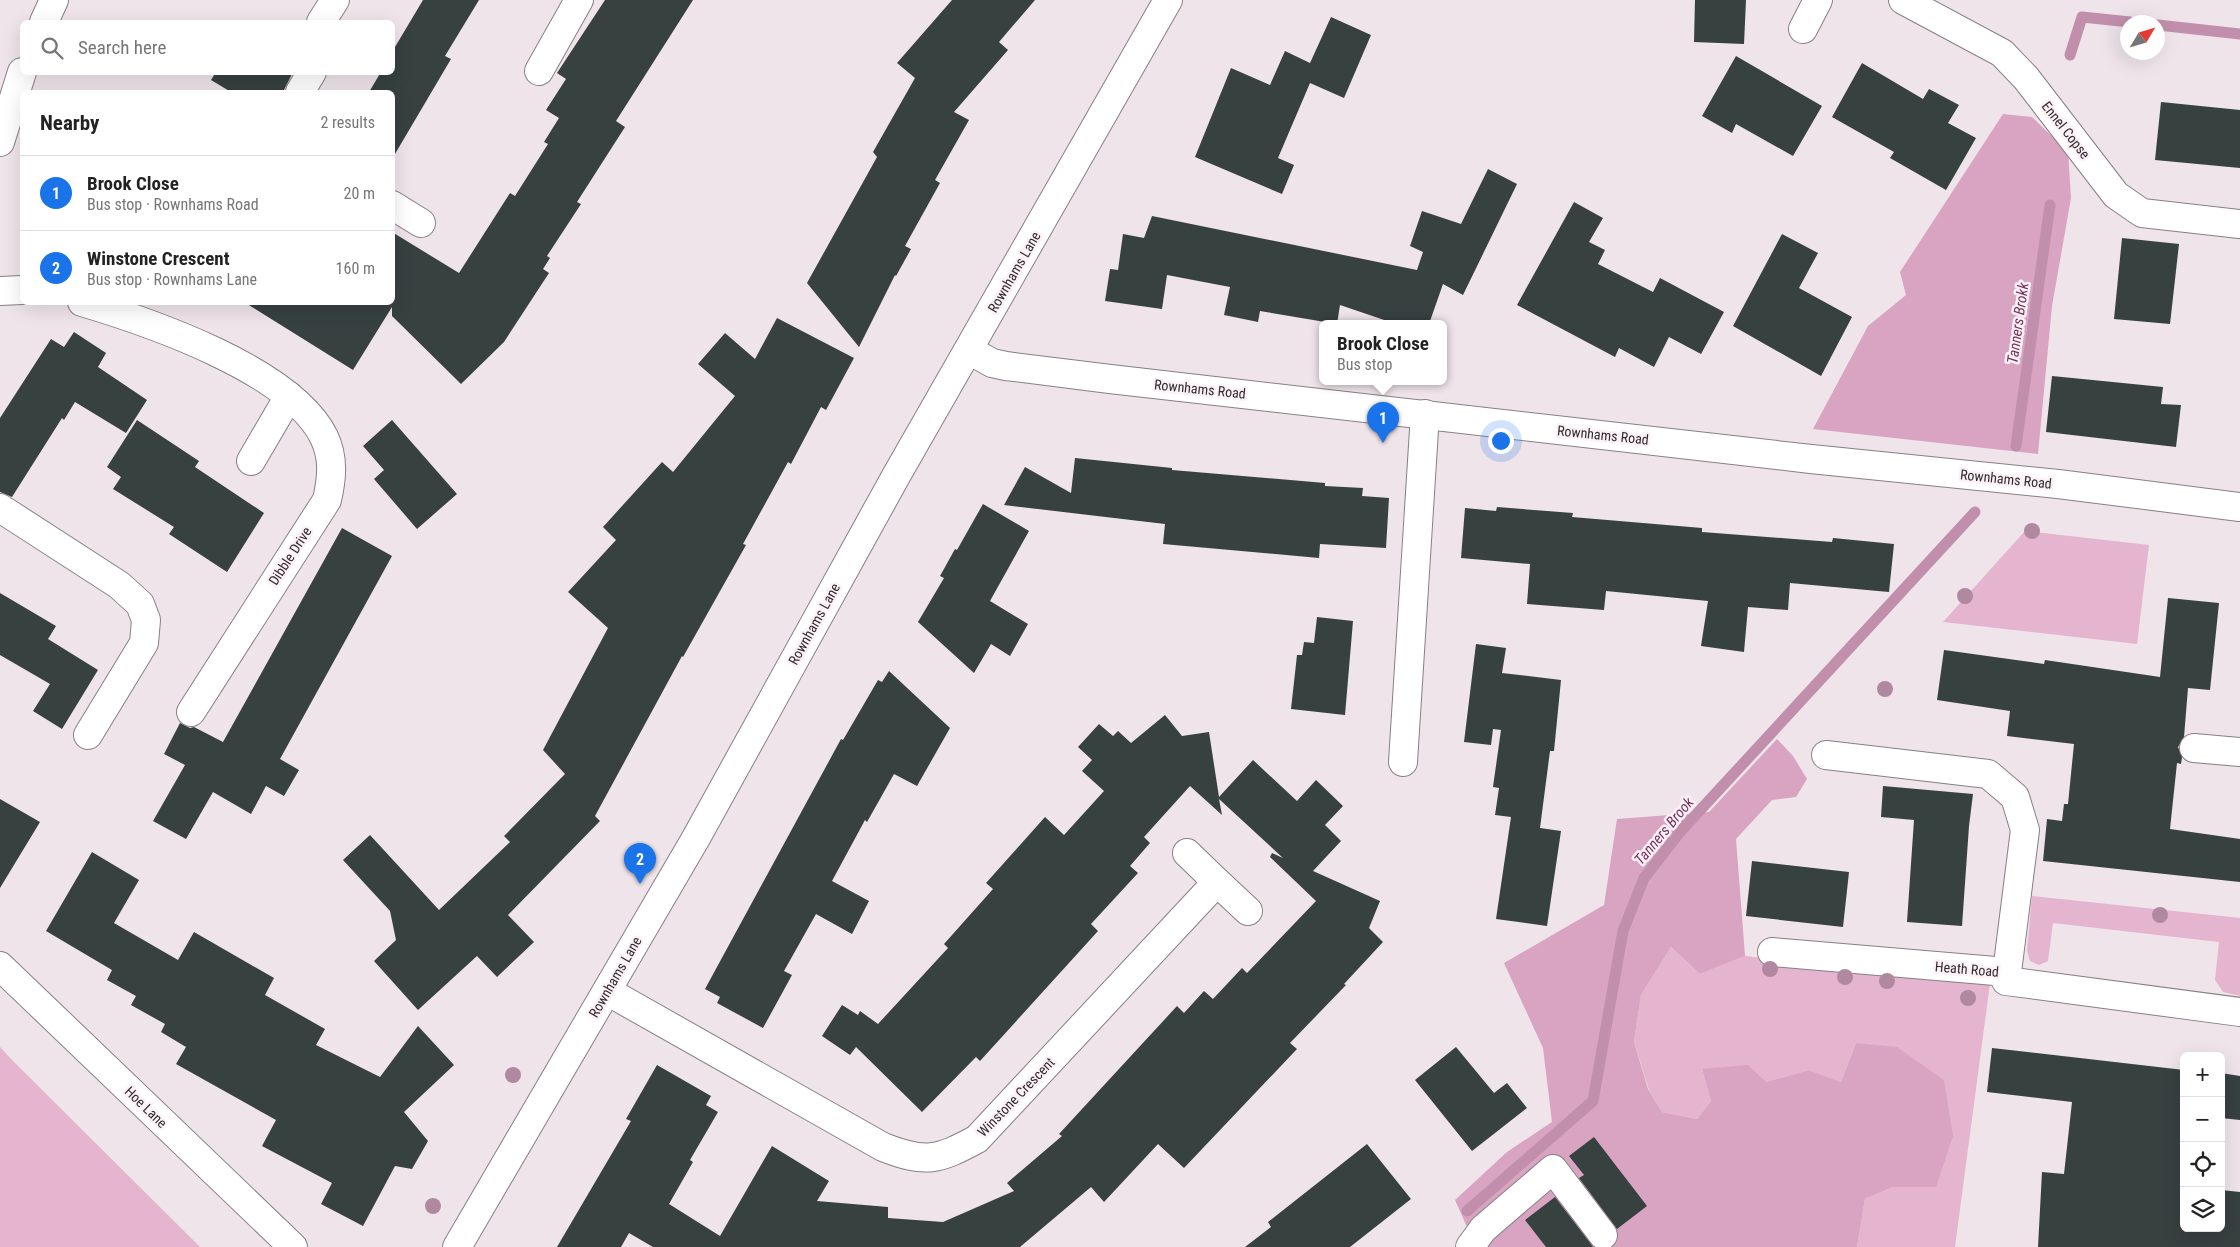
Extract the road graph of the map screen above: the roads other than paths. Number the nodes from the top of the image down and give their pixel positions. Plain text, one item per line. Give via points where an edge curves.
1 (54, 0) edge
2 (335, 0) edge
3 (579, 0) edge
4 (1168, 0) edge
5 (1818, 0) edge
6 (1903, 0) edge
7 (45, 20) edge
8 (322, 20) edge
9 (1804, 29) dead end
10 (539, 71) dead end
11 (21, 75) edge
12 (310, 75) edge
13 (301, 90) edge
14 (0, 142) edge
15 (395, 207) edge
16 (421, 223) dead end
17 (2240, 224) edge
18 (20, 290) edge
19 (0, 291) edge
20 (92, 305) edge
21 (969, 350) junction
22 (289, 396) junction
23 (1425, 414) junction
24 (251, 461) dead end
25 (2240, 507) edge
26 (0, 508) edge
27 (191, 712) dead end
28 (88, 735) dead end
29 (2194, 748) dead end
30 (2240, 752) edge
31 (1826, 755) dead end
32 (1403, 762) dead end
33 (1187, 853) dead end
34 (1217, 882) junction
35 (1248, 912) dead end
36 (1772, 952) dead end
37 (0, 966) edge
38 (2007, 972) junction
39 (606, 990) junction
40 (2240, 1012) edge
41 (1603, 1235) dead end
42 (293, 1247) edge
43 (457, 1247) edge
44 (1470, 1247) edge

1 - 7 street
2 - 8 street
3 - 10 street
4 - 21 street, Rownhams Lane
5 - 9 street
6 - 17 street, Ennel Copse via 2002,53 2026,78 2116,195 2142,213
11 - 14 street
12 - 13 street
15 - 16 street
18 - 19 street
20 - 22 street, Dibble Drive via 192,340 270,382
21 - 23 street, Rownhams Road via 1006,366
21 - 39 street, Rownhams Lane via 696,838
22 - 24 street
22 - 27 street, Dibble Drive via 324,436 332,476 327,500
23 - 25 street, Rownhams Road
23 - 32 street
26 - 28 street via 119,585 140,604 146,620 144,643
29 - 30 street
31 - 38 street via 1988,774 2016,796 2026,830
33 - 34 street
34 - 35 street
34 - 39 street, Winstone Crescent via 977,1139 948,1154 918,1159 883,1147
36 - 38 street, Heath Road
37 - 42 street, Hoe Lane
38 - 40 street, Heath Road via 2006,981
39 - 43 street, Rownhams Lane
41 - 44 street via 1552,1169 1483,1229

